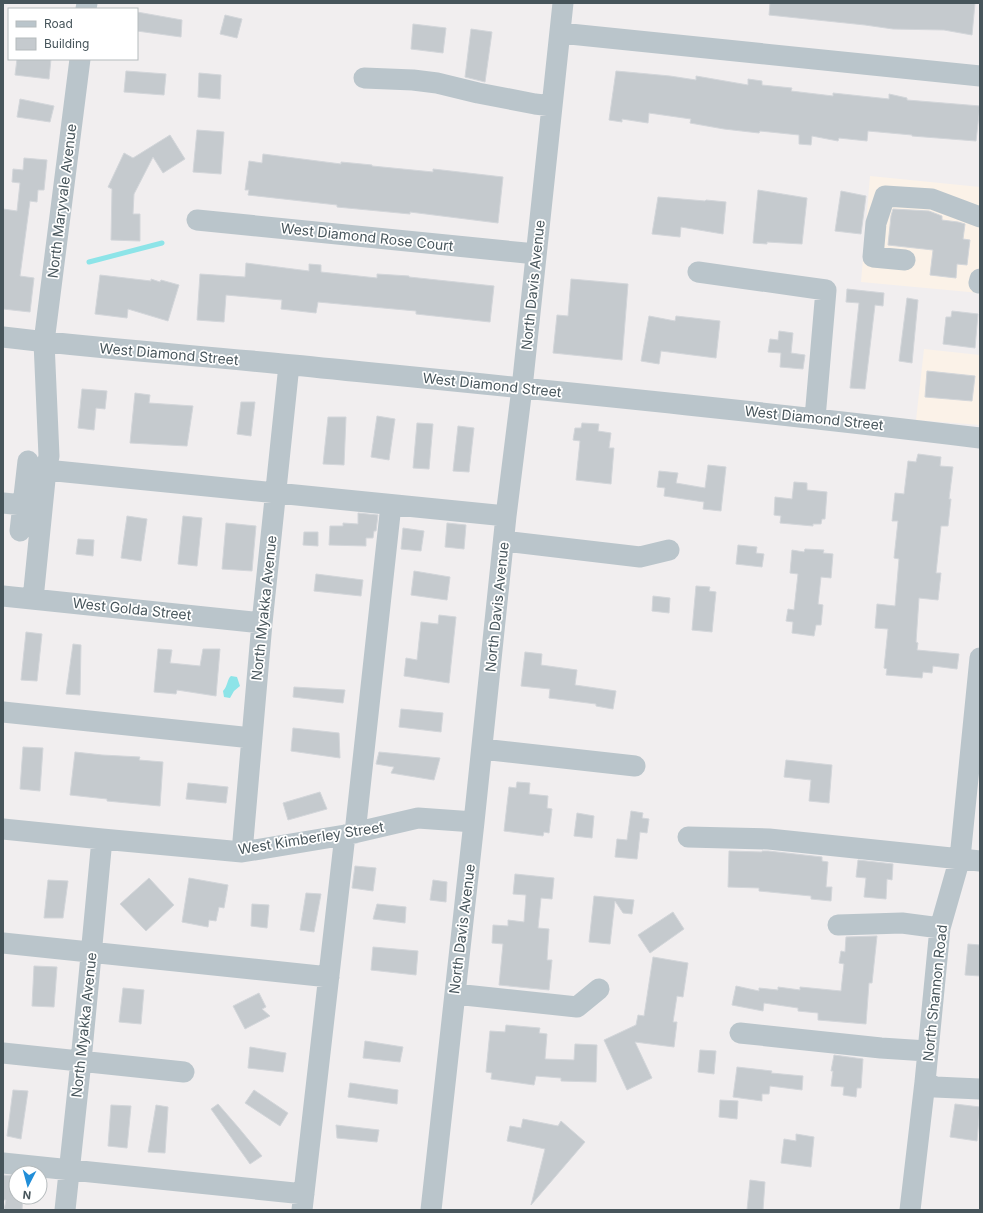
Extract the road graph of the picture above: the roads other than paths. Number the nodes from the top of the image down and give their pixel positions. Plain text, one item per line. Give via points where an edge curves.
1 (563, 3) edge
2 (560, 33) junction
3 (80, 60) edge
4 (980, 76) edge
5 (364, 78) dead end
6 (552, 106) junction
7 (980, 217) edge
8 (197, 220) dead end
9 (536, 254) junction
10 (905, 260) dead end
11 (698, 272) dead end
12 (3, 337) edge
13 (44, 342) junction
14 (289, 365) junction
15 (522, 388) junction
16 (815, 418) junction
17 (980, 438) edge
18 (28, 461) dead end
19 (46, 470) junction
20 (276, 492) junction
21 (13, 504) edge
22 (391, 505) junction
23 (506, 516) junction
24 (20, 531) dead end
25 (504, 541) junction
26 (669, 550) dead end
27 (3, 596) edge
28 (33, 599) junction
29 (262, 623) junction
30 (980, 663) edge
31 (3, 712) edge
32 (252, 738) junction
33 (482, 749) junction
34 (635, 766) dead end
35 (973, 799) edge
36 (474, 822) junction
37 (3, 828) edge
38 (350, 834) junction
39 (688, 837) dead end
40 (102, 839) junction
41 (242, 852) junction
42 (970, 859) edge
43 (838, 925) dead end
44 (940, 928) junction
45 (3, 943) edge
46 (91, 952) junction
47 (329, 977) junction
48 (599, 989) dead end
49 (455, 994) junction
50 (740, 1033) dead end
51 (928, 1051) junction
52 (3, 1053) edge
53 (81, 1061) junction
54 (184, 1072) dead end
55 (925, 1082) junction
56 (980, 1089) edge
57 (3, 1163) edge
58 (69, 1169) junction
59 (303, 1202) edge
60 (65, 1210) edge
61 (431, 1210) edge
62 (910, 1210) edge

1 - 2 street, North Davis Avenue
2 - 4 street
2 - 6 street, North Davis Avenue
3 - 13 street, North Maryvale Avenue
5 - 6 street via 437,83
6 - 9 street, North Davis Avenue
7 - 10 street via 932,199 885,196 876,223 873,257
8 - 9 street, West Diamond Rose Court
9 - 15 street, North Davis Avenue
11 - 16 street via 826,290
12 - 13 street, West Diamond Street
13 - 14 street, West Diamond Street
13 - 19 street, North Maryvale Avenue via 48,456
14 - 15 street, West Diamond Street
14 - 20 street, North Myakka Avenue
15 - 16 street, West Diamond Street
15 - 23 street, North Davis Avenue
16 - 17 street, West Diamond Street
18 - 21 street
19 - 20 street
19 - 28 street, North Maryvale Avenue
20 - 22 street
20 - 29 street, North Myakka Avenue
21 - 24 street
22 - 23 street
22 - 38 street
23 - 25 street, North Davis Avenue
25 - 26 street via 640,557
25 - 33 street, North Davis Avenue
27 - 28 street, West Golda Street
28 - 29 street, West Golda Street
29 - 32 street, North Myakka Avenue
30 - 35 street, North Shannon Road
31 - 32 street
32 - 41 street, North Myakka Avenue
33 - 34 street
33 - 36 street, North Davis Avenue
35 - 42 street, North Shannon Road
36 - 38 street, West Kimberley Street via 418,818
36 - 49 street, North Davis Avenue
37 - 40 street, West Kimberley Street
38 - 41 street, West Kimberley Street
38 - 47 street
39 - 42 street via 769,840
40 - 41 street, West Kimberley Street
40 - 46 street, North Myakka Avenue
42 - 44 street, North Shannon Road
43 - 44 street via 902,923
44 - 51 street, North Shannon Road
45 - 46 street
46 - 47 street
46 - 53 street, North Myakka Avenue
47 - 59 street
48 - 49 street via 577,1007
49 - 61 street, North Davis Avenue
50 - 51 street
51 - 55 street, North Shannon Road
52 - 53 street
53 - 54 street
53 - 58 street, North Myakka Avenue
55 - 56 street via 934,1087
55 - 62 street, North Shannon Road
57 - 58 street
58 - 59 street
58 - 60 street, North Myakka Avenue

